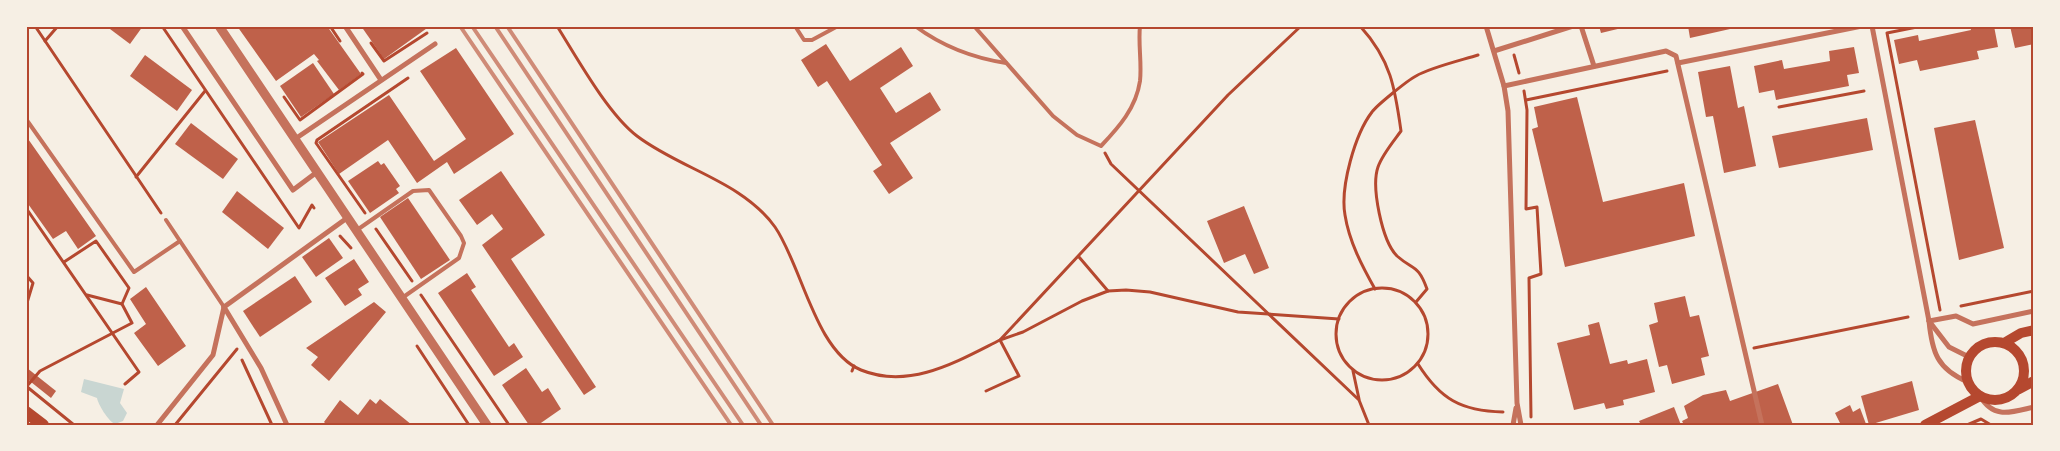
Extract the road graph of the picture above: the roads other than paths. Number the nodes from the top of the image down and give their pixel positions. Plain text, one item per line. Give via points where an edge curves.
1 (182, 26) edge
2 (219, 26) edge
3 (345, 26) edge
4 (794, 26) edge
5 (838, 26) edge
6 (915, 26) edge
7 (974, 26) edge
8 (1140, 26) edge
9 (1486, 26) edge
10 (1573, 26) edge
11 (1581, 26) edge
12 (1862, 26) edge
13 (1872, 26) edge
14 (435, 44) dead end
15 (1494, 51) junction
16 (1006, 63) junction
17 (1678, 63) junction
18 (1594, 66) junction
19 (381, 80) junction
20 (1504, 86) junction
21 (26, 119) edge
22 (295, 139) junction
23 (317, 172) junction
24 (348, 218) junction
25 (166, 220) road end
26 (356, 231) junction
27 (180, 241) junction
28 (402, 298) junction
29 (224, 307) junction
30 (2034, 311) edge
31 (1929, 321) junction
32 (2034, 330) edge
33 (2004, 343) junction
34 (1970, 357) junction
35 (2034, 381) edge
36 (1968, 382) junction
37 (2018, 390) junction
38 (1980, 396) junction
39 (1517, 403) junction
40 (2034, 407) edge
41 (26, 412) edge
42 (42, 425) edge
43 (158, 425) edge
44 (287, 425) edge
45 (487, 425) edge
46 (1514, 425) edge
47 (1521, 425) edge
48 (1762, 425) edge
49 (1925, 425) edge

1 - 23 street via 293,190
2 - 22 street
3 - 19 street
4 - 5 lane via 804,40 812,40
6 - 16 lane via 953,49
7 - 16 lane
8 - 16 lane via 1140,82 1131,109 1120,127 1101,146 1077,135 1054,116
9 - 15 street
10 - 15 street
11 - 18 street
12 - 17 street
13 - 31 street
14 - 19 street
15 - 20 street
17 - 18 street via 1674,54 1666,51
17 - 48 street
18 - 20 street
19 - 22 street
20 - 39 street via 1508,111
21 - 27 lane via 134,272
22 - 23 street
23 - 24 street
24 - 26 street
24 - 29 street
25 - 27 lane
26 - 28 street
26 - 28 lane via 413,192 430,190 464,243 458,258
27 - 29 lane
28 - 45 street
29 - 43 street via 213,355
29 - 44 street via 261,368
30 - 31 street via 1973,324 1956,316
31 - 34 street via 1949,347
31 - 36 street via 1931,342 1938,360 1954,375
32 - 33 main road
33 - 34 main road via 1985,344
33 - 37 main road via 2015,350 2023,362 2025,375
34 - 36 main road via 1966,372
35 - 37 main road
36 - 38 main road
37 - 38 main road via 1999,400
38 - 40 street via 1985,404 2000,413
38 - 49 main road
39 - 46 street
39 - 47 street
41 - 42 main road

